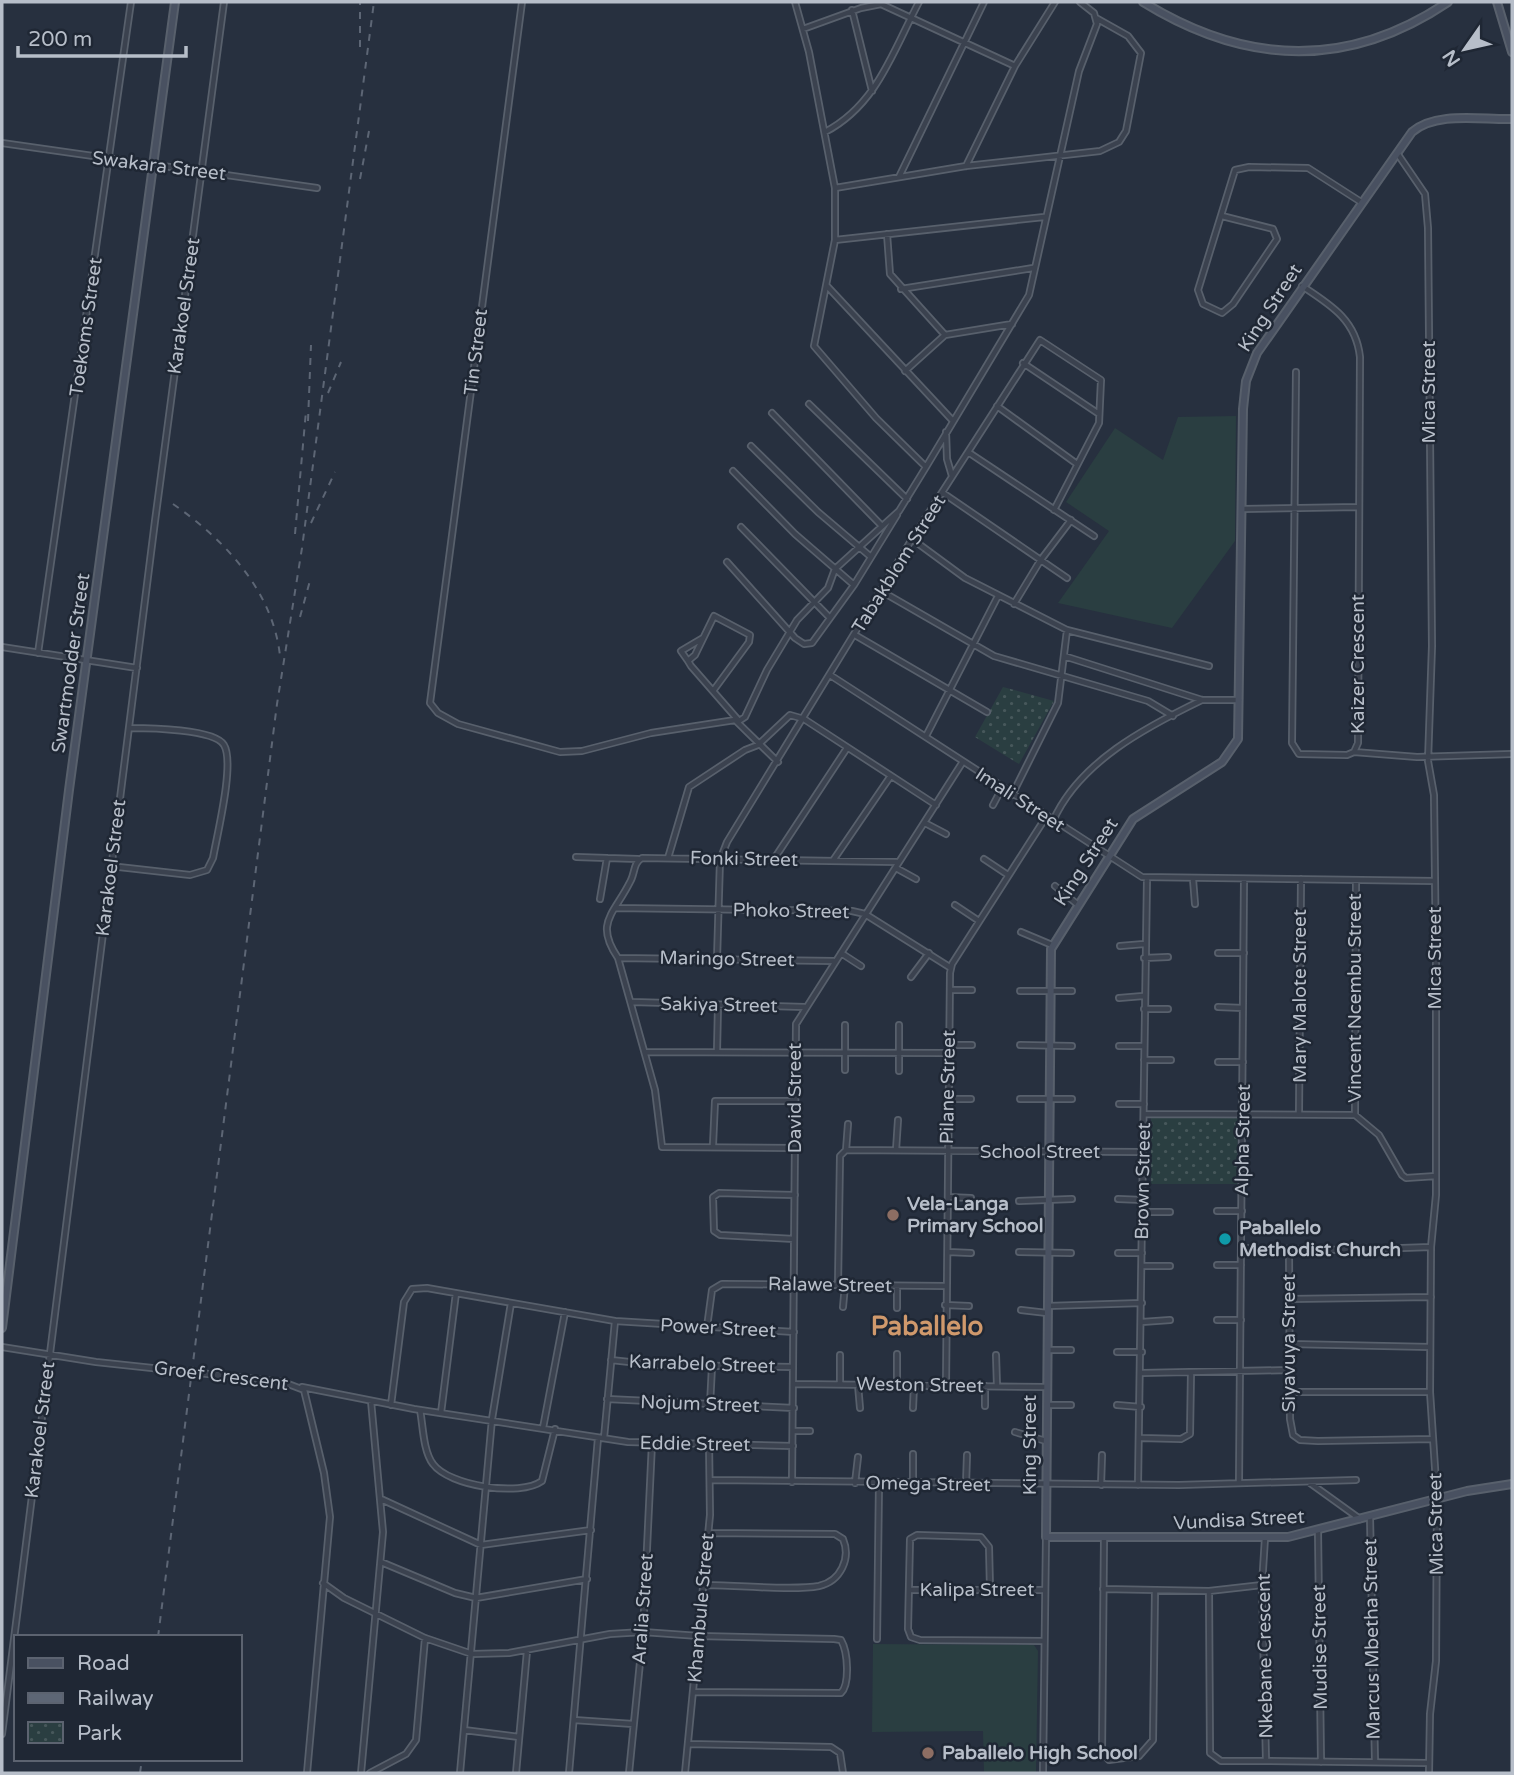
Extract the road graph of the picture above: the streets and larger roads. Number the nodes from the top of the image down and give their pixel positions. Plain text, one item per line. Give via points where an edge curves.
1 (131, 2) edge
2 (175, 2) edge
3 (224, 2) edge
4 (522, 2) edge
5 (795, 2) edge
6 (919, 2) edge
7 (984, 2) edge
8 (1055, 2) edge
9 (1080, 2) edge
10 (1143, 2) edge
11 (1448, 2) edge
12 (1496, 2) edge
13 (852, 10) junction
14 (911, 16) junction
15 (1096, 18) junction
16 (803, 29) junction
17 (964, 42) junction
18 (1512, 51) edge
19 (1015, 66) junction
20 (872, 92) junction
21 (1512, 119) edge
22 (825, 132) junction
23 (2, 143) edge
24 (1396, 152) junction
25 (1058, 157) junction
26 (108, 160) junction
27 (153, 164) junction
28 (966, 166) junction
29 (202, 172) junction
30 (898, 177) junction
31 (317, 188) dead end
32 (835, 188) junction
33 (1361, 202) junction
34 (1222, 216) junction
35 (1044, 217) junction
36 (887, 234) junction
37 (835, 240) junction
38 (1033, 268) junction
39 (827, 286) junction
40 (1302, 286) junction
41 (901, 289) junction
42 (1013, 324) junction
43 (945, 335) junction
44 (1023, 363) junction
45 (905, 371) junction
46 (1296, 372) dead end
47 (809, 404) dead end
48 (997, 406) junction
49 (772, 413) dead end
50 (1099, 414) junction
51 (953, 421) junction
52 (946, 431) junction
53 (751, 446) dead end
54 (968, 452) junction
55 (1077, 464) junction
56 (926, 467) junction
57 (733, 471) dead end
58 (952, 476) junction
59 (943, 493) junction
60 (907, 499) junction
61 (1293, 506) junction
62 (1358, 507) junction
63 (1242, 509) junction
64 (1054, 510) junction
65 (899, 511) junction
66 (1071, 520) junction
67 (881, 525) junction
68 (741, 527) dead end
69 (1094, 536) dead end
70 (912, 539) junction
71 (858, 546) junction
72 (871, 557) junction
73 (1040, 561) junction
74 (727, 562) dead end
75 (835, 569) junction
76 (1067, 578) dead end
77 (854, 585) junction
78 (881, 591) junction
79 (998, 596) junction
80 (812, 602) junction
81 (1014, 604) junction
82 (830, 618) junction
83 (789, 631) junction
84 (1067, 631) junction
85 (855, 635) junction
86 (706, 636) junction
87 (974, 646) junction
88 (2, 647) edge
89 (38, 653) junction
90 (1064, 656) junction
91 (88, 660) junction
92 (688, 661) junction
93 (1209, 666) dead end
94 (137, 668) junction
95 (830, 675) junction
96 (1062, 677) junction
97 (949, 689) junction
98 (713, 691) junction
99 (1202, 700) junction
100 (1239, 700) junction
101 (987, 712) dead end
102 (1173, 716) junction
103 (804, 719) junction
104 (739, 721) junction
105 (130, 728) junction
106 (926, 736) junction
107 (758, 745) junction
108 (847, 748) junction
109 (1354, 752) junction
110 (1512, 754) edge
111 (1428, 755) junction
112 (778, 762) junction
113 (962, 763) junction
114 (891, 776) junction
115 (1002, 789) junction
116 (1012, 795) junction
117 (936, 805) junction
118 (993, 805) dead end
119 (1046, 817) junction
120 (1053, 821) junction
121 (925, 823) junction
122 (946, 834) dead end
123 (576, 856) dead end
124 (1110, 856) junction
125 (607, 858) junction
126 (668, 858) junction
127 (639, 859) junction
128 (984, 859) dead end
129 (720, 860) junction
130 (774, 860) junction
131 (833, 860) junction
132 (899, 862) junction
133 (110, 866) junction
134 (896, 868) junction
135 (1008, 875) junction
136 (1147, 878) junction
137 (916, 879) dead end
138 (1193, 879) junction
139 (1301, 879) junction
140 (1244, 880) junction
141 (1356, 880) junction
142 (1435, 881) junction
143 (1055, 886) dead end
144 (600, 899) dead end
145 (1077, 904) junction
146 (1195, 904) dead end
147 (955, 905) dead end
148 (616, 906) junction
149 (718, 909) junction
150 (865, 914) junction
151 (979, 921) junction
152 (1021, 932) dead end
153 (1144, 944) junction
154 (1052, 945) junction
155 (1120, 946) dead end
156 (841, 953) junction
157 (929, 953) junction
158 (1218, 953) dead end
159 (1244, 953) junction
160 (1168, 957) dead end
161 (618, 958) junction
162 (1144, 958) junction
163 (718, 959) junction
164 (835, 961) junction
165 (861, 965) dead end
166 (951, 968) junction
167 (911, 977) dead end
168 (950, 990) junction
169 (972, 990) dead end
170 (1020, 991) dead end
171 (1050, 991) junction
172 (1072, 991) dead end
173 (1143, 996) junction
174 (1119, 998) dead end
175 (632, 1002) junction
176 (718, 1006) junction
177 (806, 1007) junction
178 (1218, 1007) dead end
179 (1243, 1008) junction
180 (1168, 1009) dead end
181 (1144, 1010) junction
182 (845, 1025) dead end
183 (899, 1025) dead end
184 (949, 1045) junction
185 (972, 1045) dead end
186 (1020, 1045) dead end
187 (1050, 1045) junction
188 (1072, 1046) dead end
189 (1119, 1046) dead end
190 (1144, 1046) junction
191 (717, 1051) junction
192 (899, 1051) junction
193 (645, 1052) junction
194 (795, 1052) junction
195 (845, 1052) junction
196 (948, 1053) junction
197 (1144, 1060) junction
198 (1171, 1060) dead end
199 (1218, 1062) dead end
200 (1243, 1062) junction
201 (845, 1070) dead end
202 (899, 1071) dead end
203 (948, 1099) junction
204 (971, 1099) dead end
205 (1020, 1099) dead end
206 (1050, 1099) junction
207 (1072, 1099) dead end
208 (795, 1101) junction
209 (1119, 1104) dead end
210 (1144, 1104) junction
211 (1144, 1114) junction
212 (1243, 1114) junction
213 (1299, 1114) junction
214 (1355, 1115) junction
215 (898, 1120) dead end
216 (848, 1124) dead end
217 (713, 1146) junction
218 (795, 1147) junction
219 (846, 1150) junction
220 (896, 1150) junction
221 (948, 1152) junction
222 (1143, 1152) junction
223 (1049, 1153) junction
224 (1436, 1175) junction
225 (795, 1195) junction
226 (948, 1197) junction
227 (971, 1198) dead end
228 (1048, 1199) junction
229 (1072, 1199) dead end
230 (1118, 1199) dead end
231 (1019, 1200) dead end
232 (1143, 1200) junction
233 (1217, 1211) dead end
234 (1242, 1211) junction
235 (1143, 1212) junction
236 (1170, 1212) dead end
237 (794, 1239) junction
238 (1431, 1247) junction
239 (1242, 1248) junction
240 (1289, 1250) junction
241 (948, 1252) junction
242 (1019, 1252) dead end
243 (971, 1253) dead end
244 (1048, 1253) junction
245 (1071, 1253) dead end
246 (1118, 1253) dead end
247 (1142, 1253) junction
248 (1217, 1265) dead end
249 (1241, 1265) junction
250 (1142, 1266) junction
251 (1170, 1266) dead end
252 (794, 1284) junction
253 (838, 1285) junction
254 (845, 1285) junction
255 (897, 1286) junction
256 (946, 1286) junction
257 (456, 1293) junction
258 (1431, 1297) junction
259 (1290, 1300) junction
260 (511, 1303) junction
261 (1142, 1303) junction
262 (945, 1305) junction
263 (970, 1306) dead end
264 (843, 1307) dead end
265 (897, 1308) dead end
266 (1047, 1309) junction
267 (1021, 1310) dead end
268 (565, 1312) junction
269 (1217, 1320) dead end
270 (615, 1321) junction
271 (1170, 1321) dead end
272 (1241, 1321) junction
273 (1142, 1322) junction
274 (707, 1327) junction
275 (2, 1328) edge
276 (794, 1332) junction
277 (1290, 1343) junction
278 (2, 1347) edge
279 (1430, 1347) junction
280 (1047, 1350) junction
281 (1071, 1350) dead end
282 (1117, 1352) dead end
283 (1142, 1352) junction
284 (840, 1354) dead end
285 (897, 1354) dead end
286 (996, 1355) dead end
287 (49, 1356) junction
288 (611, 1360) junction
289 (712, 1366) junction
290 (793, 1367) junction
291 (1290, 1370) junction
292 (1241, 1371) junction
293 (1191, 1372) junction
294 (1142, 1373) junction
295 (794, 1384) junction
296 (840, 1384) junction
297 (858, 1385) junction
298 (897, 1385) junction
299 (914, 1385) junction
300 (946, 1385) junction
301 (301, 1386) junction
302 (985, 1386) junction
303 (997, 1386) junction
304 (1046, 1387) junction
305 (1290, 1392) junction
306 (1430, 1392) junction
307 (607, 1399) junction
308 (371, 1401) junction
309 (391, 1405) junction
310 (710, 1405) junction
311 (1047, 1405) junction
312 (1071, 1405) dead end
313 (1117, 1405) dead end
314 (985, 1406) dead end
315 (1141, 1407) junction
316 (794, 1408) junction
317 (860, 1408) dead end
318 (914, 1408) dead end
319 (420, 1410) junction
320 (442, 1413) junction
321 (492, 1419) junction
322 (543, 1428) junction
323 (555, 1429) junction
324 (793, 1431) junction
325 (810, 1431) dead end
326 (1015, 1432) dead end
327 (601, 1438) junction
328 (1141, 1438) junction
329 (1433, 1439) junction
330 (1046, 1441) junction
331 (652, 1443) junction
332 (709, 1443) junction
333 (793, 1446) junction
334 (913, 1454) dead end
335 (967, 1455) dead end
336 (1102, 1455) dead end
337 (858, 1457) dead end
338 (711, 1480) junction
339 (1356, 1480) dead end
340 (792, 1482) junction
341 (855, 1483) junction
342 (879, 1483) junction
343 (1239, 1483) junction
344 (1310, 1483) junction
345 (913, 1484) junction
346 (966, 1484) junction
347 (1046, 1484) junction
348 (1512, 1484) edge
349 (1101, 1485) junction
350 (1138, 1485) junction
351 (485, 1488) junction
352 (1437, 1498) junction
353 (381, 1499) junction
354 (1370, 1517) junction
355 (1360, 1519) junction
356 (591, 1530) junction
357 (1318, 1531) junction
358 (708, 1533) junction
359 (1046, 1537) junction
360 (1265, 1538) junction
361 (1104, 1539) junction
362 (481, 1545) junction
363 (381, 1562) junction
364 (587, 1579) junction
365 (323, 1583) junction
366 (704, 1585) junction
367 (1262, 1585) junction
368 (990, 1588) junction
369 (1104, 1589) junction
370 (909, 1590) junction
371 (1045, 1590) junction
372 (1155, 1591) junction
373 (1209, 1591) junction
374 (476, 1598) junction
375 (376, 1613) junction
376 (643, 1632) junction
377 (14, 1635) edge
378 (699, 1636) junction
379 (14, 1637) edge
380 (425, 1639) junction
381 (877, 1639) dead end
382 (581, 1641) junction
383 (1044, 1641) junction
384 (527, 1651) junction
385 (472, 1654) junction
386 (693, 1692) junction
387 (574, 1720) junction
388 (633, 1724) junction
389 (464, 1730) junction
390 (2, 1734) edge
391 (519, 1737) junction
392 (688, 1744) junction
393 (1266, 1761) junction
394 (1375, 1761) junction
395 (1321, 1762) junction
396 (1429, 1763) junction
397 (307, 1773) edge
398 (361, 1773) edge
399 (370, 1773) edge
400 (460, 1773) edge
401 (516, 1773) edge
402 (569, 1773) edge
403 (629, 1773) edge
404 (685, 1773) edge
405 (844, 1773) edge
406 (1043, 1773) edge
407 (1429, 1773) edge

1 - 26 street, Toekoms Street
2 - 27 street, Swartmodder Street
3 - 29 street, Karakoel Street
4 - 104 street, Tin Street via 430,703 458,724 560,752
5 - 16 street
6 - 14 street
7 - 17 street
8 - 19 street
9 - 15 street
10 - 11 street via 1206,35 1247,46 1295,51 1374,40
12 - 18 street
13 - 14 street via 877,4
13 - 16 street
13 - 20 street
14 - 17 street
14 - 20 street
15 - 25 street
15 - 25 street via 1128,36 1141,53 1126,131 1111,147
16 - 22 street
17 - 19 street
17 - 30 street
19 - 28 street
20 - 22 street via 843,123
21 - 24 street, King Street via 1426,123
22 - 32 street
23 - 26 street, Swakara Street
24 - 33 street, King Street
24 - 111 street, Mica Street via 1422,186 1428,208 1432,646
25 - 28 street
25 - 35 street
26 - 27 street, Swakara Street
26 - 89 street, Toekoms Street
27 - 29 street, Swakara Street
27 - 91 street, Swartmodder Street
28 - 30 street
29 - 31 street, Swakara Street
29 - 94 street, Karakoel Street
30 - 32 street
32 - 37 street
33 - 34 street via 1308,168 1249,166 1233,174
33 - 40 street, King Street
34 - 34 street via 1198,294 1203,304 1222,313 1277,239 1273,229
35 - 36 street
35 - 38 street
36 - 37 street
36 - 41 street via 888,270
37 - 39 street
38 - 41 street
38 - 42 street via 1029,295
39 - 45 street
39 - 56 street via 814,337 816,351 887,431
40 - 62 street, Kaizer Crescent via 1342,314 1359,346
40 - 63 street, King Street via 1261,346 1247,381
41 - 43 street
42 - 43 street
42 - 51 street
43 - 45 street
44 - 48 street, Tabakblom Street
44 - 50 street
44 - 50 street, Tabakblom Street via 1040,340 1095,374 1100,379
45 - 51 street
46 - 61 street, Kaizer Crescent
47 - 60 street
48 - 54 street, Tabakblom Street
48 - 55 street
49 - 67 street
50 - 55 street
51 - 52 street
52 - 56 street
52 - 58 street
53 - 71 street
54 - 58 street, Tabakblom Street
54 - 64 street
55 - 64 street
56 - 60 street
57 - 75 street
58 - 59 street, Tabakblom Street
59 - 70 street, Tabakblom Street
59 - 73 street
60 - 65 street
61 - 62 street
61 - 63 street
61 - 109 street, Kaizer Crescent via 1292,747 1301,755
62 - 109 street, Kaizer Crescent via 1358,743
63 - 100 street, King Street
64 - 66 street
65 - 67 street
65 - 72 street
66 - 69 street
66 - 73 street
67 - 71 street
68 - 80 street
70 - 78 street, Tabakblom Street
70 - 79 street
71 - 72 street
71 - 75 street
72 - 77 street
73 - 76 street
73 - 81 street
74 - 83 street
75 - 77 street
75 - 80 street via 828,588
77 - 82 street
78 - 85 street, Tabakblom Street
78 - 87 street
79 - 81 street
79 - 87 street
80 - 82 street
80 - 83 street
81 - 84 street
82 - 83 street via 812,643 804,644
83 - 104 street
84 - 90 street
84 - 93 street
85 - 95 street, Tabakblom Street
85 - 97 street
86 - 92 street
86 - 92 street via 681,652
86 - 98 street via 714,617 750,635
87 - 96 street
87 - 97 street
88 - 89 street
89 - 91 street
90 - 96 street
90 - 99 street
91 - 94 street
91 - 275 street, Swartmodder Street
92 - 98 street
94 - 105 street, Karakoel Street
95 - 103 street, Tabakblom Street
95 - 106 street, Imali Street
96 - 102 street via 1148,701
96 - 116 street via 1055,710
97 - 101 street
97 - 106 street
98 - 104 street
99 - 100 street
99 - 102 street
100 - 124 street, King Street via 1238,739 1230,755 1137,814
102 - 120 street via 1080,778 1067,792
103 - 107 street via 787,716
103 - 108 street
103 - 112 street, Tabakblom Street
104 - 107 street
105 - 133 street, Karakoel Street
105 - 133 street via 217,739 226,749 227,767 213,858 207,870 190,875
106 - 113 street, Imali Street
107 - 112 street
107 - 126 street via 689,787
108 - 114 street
108 - 130 street
109 - 111 street
110 - 111 street
111 - 142 street, Mica Street via 1434,795
112 - 129 street, Tabakblom Street
113 - 115 street, Imali Street
113 - 117 street, David Street
114 - 117 street
114 - 131 street
115 - 116 street, Imali Street
115 - 118 street
116 - 119 street, Imali Street
117 - 121 street, David Street
119 - 120 street, Imali Street
119 - 135 street, Pilane Street
120 - 124 street, Imali Street
121 - 122 street
121 - 132 street, David Street
123 - 125 street, Fonki Street
124 - 136 street, Imali Street
124 - 145 street, King Street
125 - 127 street, Fonki Street
125 - 144 street
126 - 127 street, Fonki Street
126 - 129 street, Fonki Street
127 - 148 street
128 - 135 street
129 - 130 street, Fonki Street
129 - 149 street
130 - 131 street, Fonki Street
131 - 132 street, Fonki Street
132 - 134 street, David Street
133 - 287 street, Karakoel Street
134 - 137 street
134 - 150 street, David Street
135 - 151 street, Pilane Street
136 - 138 street, Imali Street
136 - 153 street, Brown Street
138 - 140 street, Imali Street
138 - 146 street
139 - 140 street, Imali Street
139 - 141 street, Imali Street
139 - 213 street, Mary Malote Street
140 - 159 street, Alpha Street
141 - 142 street, Imali Street
141 - 214 street, Vincent Ncembu Street
142 - 224 street, Mica Street
143 - 145 street
145 - 154 street, King Street
147 - 151 street
148 - 149 street, Phoko Street
148 - 161 street via 606,930
149 - 150 street, Phoko Street
149 - 163 street
150 - 156 street, David Street
150 - 157 street, Phoko Street
151 - 166 street, Pilane Street
152 - 154 street
153 - 155 street
153 - 162 street, Brown Street
154 - 171 street, King Street
156 - 164 street, David Street
156 - 165 street
157 - 166 street, Phoko Street
157 - 167 street
158 - 159 street
159 - 179 street, Alpha Street
160 - 162 street
161 - 163 street, Maringo Street
161 - 175 street
162 - 173 street, Brown Street
163 - 164 street, Maringo Street
164 - 177 street, David Street
166 - 168 street, Pilane Street
168 - 169 street
168 - 184 street, Pilane Street
170 - 171 street
171 - 172 street
171 - 187 street, King Street
173 - 174 street
173 - 181 street, Brown Street
175 - 176 street, Sakiya Street
175 - 193 street
176 - 177 street, Sakiya Street
176 - 191 street
177 - 194 street, David Street via 796,1024
178 - 179 street
179 - 200 street, Alpha Street
180 - 181 street
181 - 190 street, Brown Street
182 - 195 street
183 - 192 street
184 - 185 street
184 - 196 street, Pilane Street
186 - 187 street
187 - 188 street
187 - 206 street, King Street
189 - 190 street
190 - 197 street, Brown Street
191 - 193 street
191 - 194 street
192 - 195 street
192 - 196 street
192 - 202 street
193 - 217 street via 662,1147
194 - 195 street
194 - 208 street, David Street
195 - 201 street
196 - 203 street, Pilane Street
197 - 198 street
197 - 210 street, Brown Street
199 - 200 street
200 - 212 street, Alpha Street
203 - 204 street
203 - 221 street, Pilane Street
205 - 206 street
206 - 207 street
206 - 223 street, King Street
208 - 217 street via 715,1101
208 - 218 street, David Street
209 - 210 street
210 - 211 street, Brown Street
211 - 212 street
211 - 222 street, Brown Street
212 - 213 street
212 - 234 street, Alpha Street
213 - 214 street
214 - 224 street via 1378,1135 1406,1178
215 - 220 street
216 - 219 street
217 - 218 street
218 - 225 street, David Street
219 - 220 street, School Street
219 - 253 street via 840,1156
220 - 221 street, School Street
221 - 223 street, School Street
221 - 226 street, Pilane Street
222 - 223 street, School Street
222 - 232 street, Brown Street
223 - 228 street, King Street
224 - 238 street, Mica Street
225 - 237 street, David Street
225 - 237 street via 717,1194 712,1222 716,1234
226 - 227 street
226 - 241 street, Pilane Street
228 - 229 street
228 - 231 street
228 - 244 street, King Street
230 - 232 street
232 - 235 street, Brown Street
233 - 234 street
234 - 239 street, Alpha Street
235 - 236 street
235 - 247 street, Brown Street
237 - 252 street, David Street
238 - 240 street
238 - 258 street, Mica Street
239 - 240 street
239 - 249 street, Alpha Street
240 - 259 street, Siyavuya Street
241 - 243 street
241 - 256 street, Pilane Street
242 - 244 street
244 - 245 street
244 - 266 street, King Street
246 - 247 street
247 - 250 street, Brown Street
248 - 249 street
249 - 272 street, Alpha Street
250 - 251 street
250 - 261 street, Brown Street
252 - 253 street, Ralawe Street
252 - 274 street, Ralawe Street via 714,1287
252 - 276 street, David Street
253 - 254 street, Ralawe Street
254 - 255 street, Ralawe Street
254 - 264 street
255 - 256 street, Ralawe Street
255 - 265 street
256 - 262 street, Pilane Street
257 - 260 street, Power Street
257 - 309 street, Power Street via 419,1287 405,1296
257 - 320 street
258 - 259 street
258 - 279 street, Mica Street
259 - 277 street, Siyavuya Street
260 - 268 street, Power Street
260 - 321 street
261 - 266 street
261 - 273 street, Brown Street
262 - 263 street
262 - 300 street, Pilane Street
266 - 267 street
266 - 280 street, King Street
268 - 270 street, Power Street
268 - 322 street
269 - 272 street
270 - 274 street, Power Street
270 - 288 street
271 - 273 street
272 - 292 street, Alpha Street
273 - 283 street, Brown Street
274 - 276 street, Power Street
276 - 290 street, David Street
277 - 279 street
277 - 291 street, Siyavuya Street
278 - 287 street, Groef Crescent
279 - 306 street, Mica Street
280 - 281 street
280 - 304 street, King Street
282 - 283 street
283 - 294 street, Brown Street
284 - 296 street
285 - 298 street
286 - 303 street
287 - 301 street, Groef Crescent
287 - 377 street, Karakoel Street
288 - 289 street, Karrabelo Street
288 - 307 street
289 - 290 street, Karrabelo Street
289 - 310 street
290 - 295 street, David Street
291 - 292 street
291 - 305 street, Siyavuya Street
292 - 293 street
292 - 343 street, Alpha Street
293 - 294 street
293 - 328 street via 1190,1434 1181,1439
294 - 315 street, Brown Street
295 - 296 street, Weston Street
295 - 316 street, David Street
296 - 297 street, Weston Street
297 - 298 street, Weston Street
297 - 317 street
298 - 299 street, Weston Street
299 - 300 street, Weston Street
299 - 318 street
300 - 302 street, Weston Street
301 - 308 street, Eddie Street
301 - 365 street, Groef Crescent via 307,1394 328,1493
302 - 303 street, Weston Street
302 - 314 street
303 - 304 street, Weston Street
304 - 311 street, King Street
305 - 306 street
305 - 329 street, Siyavuya Street via 1290,1428 1305,1441
306 - 329 street, Mica Street
307 - 310 street, Nojum Street
307 - 327 street
308 - 309 street, Eddie Street
308 - 353 street
309 - 319 street, Eddie Street
310 - 316 street, Nojum Street
311 - 312 street
311 - 330 street, King Street
313 - 315 street
315 - 328 street, Brown Street
316 - 324 street, David Street
319 - 320 street, Eddie Street
319 - 351 street via 428,1455 435,1467
320 - 321 street, Eddie Street
321 - 322 street, Eddie Street
321 - 351 street
322 - 323 street, Eddie Street
323 - 327 street, Eddie Street
323 - 351 street via 542,1481 528,1487
324 - 325 street
324 - 333 street, David Street
326 - 330 street
327 - 331 street, Eddie Street
327 - 356 street
328 - 350 street, Brown Street
329 - 352 street, Mica Street
330 - 347 street, King Street
331 - 332 street, Eddie Street
331 - 376 street, Aralia Street
332 - 333 street, Eddie Street
332 - 338 street, Khambule Street
333 - 340 street, David Street
334 - 345 street
335 - 346 street
336 - 349 street
337 - 341 street
338 - 340 street, Omega Street
338 - 358 street, Khambule Street
339 - 344 street, Omega Street
340 - 341 street, Omega Street
341 - 342 street, Omega Street
342 - 345 street, Omega Street
342 - 381 street
343 - 344 street, Omega Street
343 - 350 street, Omega Street
344 - 355 street
345 - 346 street, Omega Street
346 - 347 street, Omega Street
347 - 349 street, Omega Street
347 - 359 street, King Street
348 - 352 street, Vundisa Street
349 - 350 street, Omega Street
351 - 362 street
352 - 354 street, Vundisa Street
352 - 396 street, Mica Street via 1436,1661
353 - 362 street
353 - 363 street
354 - 355 street, Vundisa Street
354 - 394 street, Marcus Mbetha Street
355 - 357 street, Vundisa Street
356 - 362 street
356 - 364 street
357 - 360 street, Vundisa Street
357 - 395 street, Mudise Street
358 - 366 street, Khambule Street
358 - 366 street via 835,1534 843,1539 846,1556 839,1573 816,1586
359 - 361 street, Vundisa Street
359 - 371 street, King Street
360 - 361 street, Vundisa Street
360 - 367 street, Nkebane Crescent
361 - 369 street
362 - 374 street
363 - 374 street
363 - 375 street
364 - 374 street
364 - 382 street
365 - 375 street
365 - 397 street, Groef Crescent
366 - 378 street, Khambule Street
367 - 373 street
367 - 393 street, Nkebane Crescent
368 - 370 street, Kalipa Street
368 - 370 street via 989,1547 981,1536 913,1536 908,1544
368 - 371 street, Kalipa Street
369 - 372 street
369 - 372 street via 1102,1752 1115,1761 1139,1756 1153,1740
370 - 383 street via 908,1633 915,1639
371 - 383 street, King Street
372 - 373 street
373 - 393 street, Nkebane Crescent via 1210,1753 1221,1761
374 - 385 street
375 - 380 street
375 - 398 street
376 - 378 street
376 - 382 street
376 - 388 street, Aralia Street
378 - 386 street, Khambule Street
378 - 386 street via 839,1640 845,1646 846,1685 838,1694
379 - 390 street, Karakoel Street
380 - 385 street
380 - 399 street via 416,1740 406,1754
382 - 384 street
382 - 387 street
383 - 406 street, King Street
384 - 385 street
384 - 391 street
385 - 389 street
386 - 392 street, Khambule Street
387 - 388 street
387 - 402 street
388 - 403 street, Aralia Street
389 - 391 street
389 - 400 street
391 - 401 street
392 - 404 street, Khambule Street
392 - 405 street via 827,1746 840,1753
393 - 395 street
394 - 395 street
394 - 396 street
396 - 407 street, Mica Street

